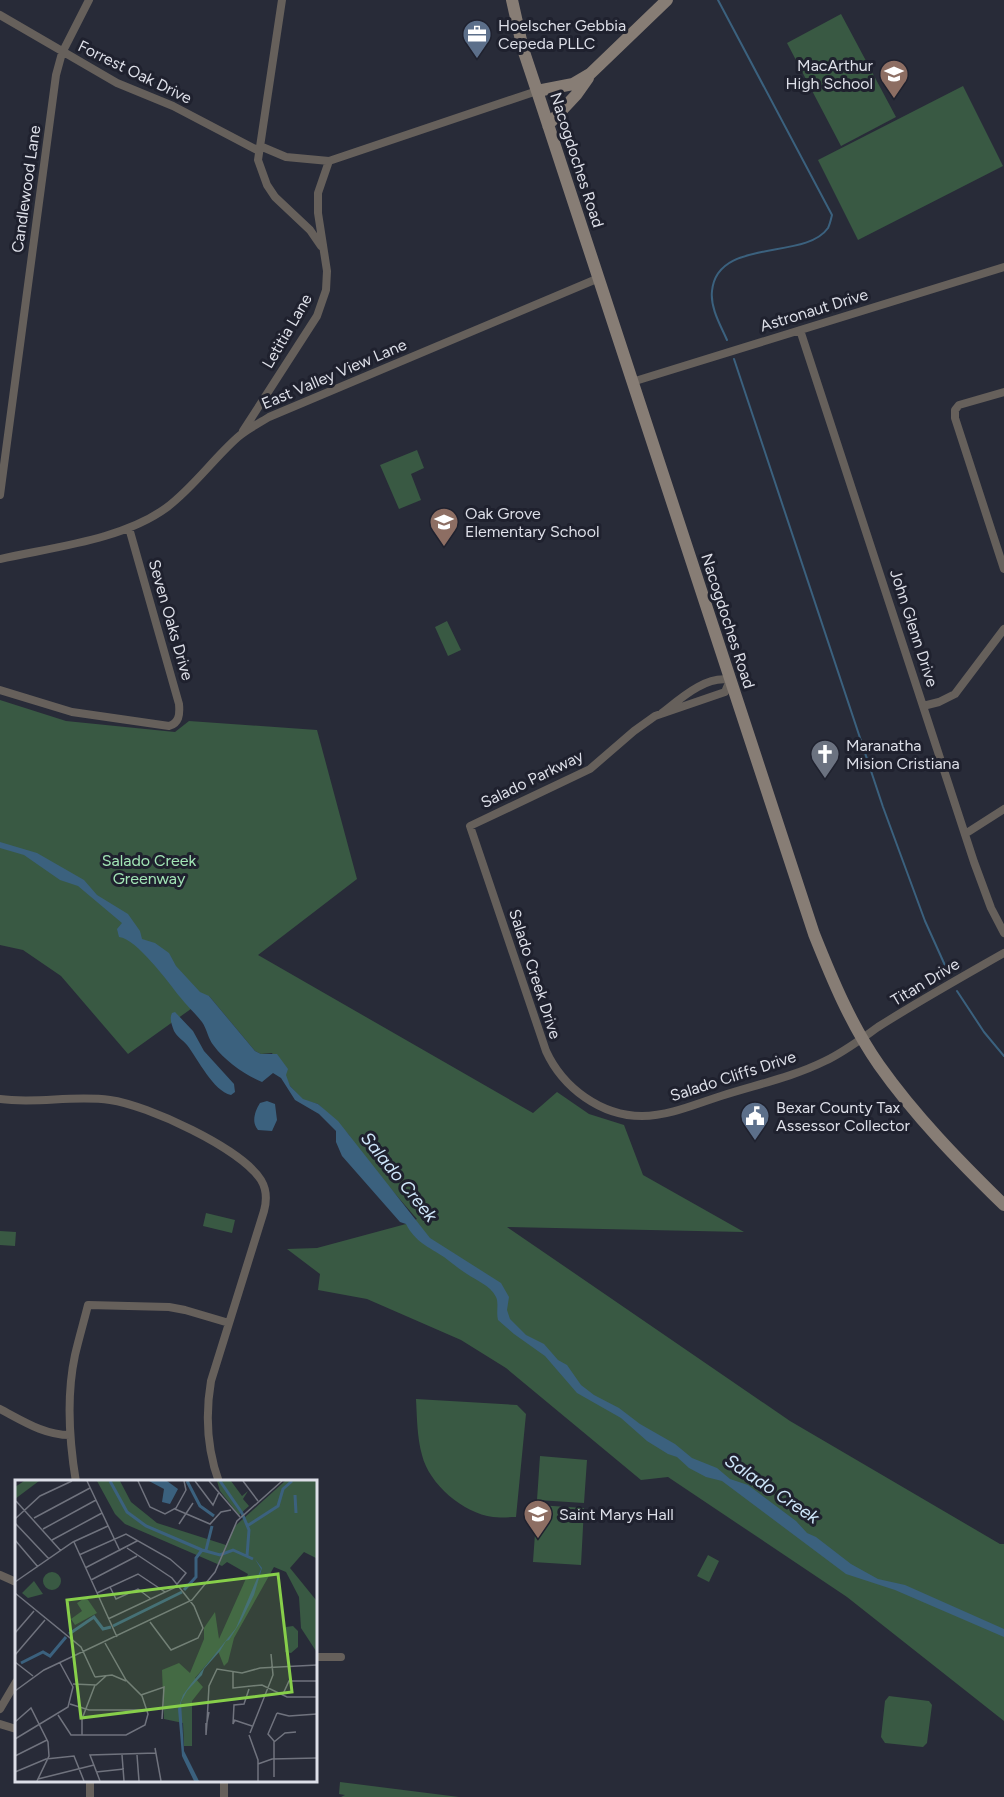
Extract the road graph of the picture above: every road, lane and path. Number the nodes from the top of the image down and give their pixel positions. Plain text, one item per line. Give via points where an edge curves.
1 (89, 0) edge
2 (282, 0) edge
3 (512, 0) edge
4 (667, 0) edge
5 (0, 15) edge
6 (63, 53) junction
7 (590, 74) junction
8 (537, 91) junction
9 (548, 125) junction
10 (259, 148) junction
11 (329, 161) junction
12 (323, 248) junction
13 (1004, 267) edge
14 (598, 278) junction
15 (800, 330) junction
16 (632, 382) junction
17 (1004, 392) edge
18 (239, 436) junction
19 (0, 495) edge
20 (129, 528) junction
21 (0, 559) edge
22 (1004, 569) edge
23 (1004, 629) edge
24 (730, 680) junction
25 (0, 690) edge
26 (923, 706) junction
27 (662, 713) junction
28 (1004, 809) edge
29 (470, 826) joint
30 (965, 834) junction
31 (1004, 933) edge
32 (1004, 953) edge
33 (863, 1038) junction
34 (0, 1099) edge
35 (605, 1108) joint
36 (1004, 1205) edge
37 (229, 1323) junction
38 (0, 1409) edge
39 (70, 1435) junction
40 (76, 1480) edge
41 (218, 1480) edge
42 (0, 1575) edge
43 (15, 1582) edge
44 (341, 1656) dead end
45 (316, 1657) edge
46 (15, 1684) edge
47 (0, 1710) edge
48 (0, 1724) edge
49 (15, 1729) edge

1 - 6 street, Candlewood Lane
2 - 10 street
3 - 8 main road, Nacogdoches Road
4 - 7 main road
5 - 6 street, Forrest Oak Drive
6 - 10 street, Forrest Oak Drive via 117,83
6 - 19 street, Candlewood Lane via 56,75
7 - 8 main road via 573,84
7 - 9 main road
8 - 9 main road, Nacogdoches Road
8 - 11 street
9 - 14 main road, Nacogdoches Road
10 - 11 street, Forrest Oak Drive via 286,157
10 - 12 street via 258,160 267,185
11 - 12 street, Letitia Lane via 318,193
12 - 18 street, Letitia Lane via 327,281 321,308
13 - 15 street, Astronaut Drive
14 - 16 main road, Nacogdoches Road
14 - 18 street, East Valley View Lane via 282,411
15 - 16 street, Astronaut Drive
15 - 26 street, John Glenn Drive
16 - 24 main road, Nacogdoches Road
17 - 22 street via 959,405 955,410
18 - 20 street, East Valley View Lane via 168,506
20 - 21 street, East Valley View Lane
20 - 25 street, Seven Oaks Drive via 177,695 178,720 169,726 72,712
23 - 26 street via 955,694
24 - 27 street, Salado Parkway via 718,678
24 - 27 street, Salado Parkway via 725,692
24 - 33 main road, Nacogdoches Road via 814,934
26 - 30 street, John Glenn Drive
27 - 29 street, Salado Parkway via 590,769
28 - 30 street
29 - 35 street, Salado Creek Drive via 550,1062 582,1096
30 - 31 street, John Glenn Drive
32 - 33 street, Titan Drive
33 - 35 street, Salado Cliffs Drive via 816,1065 667,1114 640,1116
33 - 36 main road, Nacogdoches Road via 909,1105
34 - 37 street via 122,1102 205,1136 255,1173 266,1196 264,1211
37 - 39 street via 169,1307 88,1305 70,1391
37 - 41 street via 208,1398 208,1439
38 - 39 street via 41,1430
39 - 40 street
42 - 43 street
44 - 45 street
46 - 47 street
48 - 49 street

